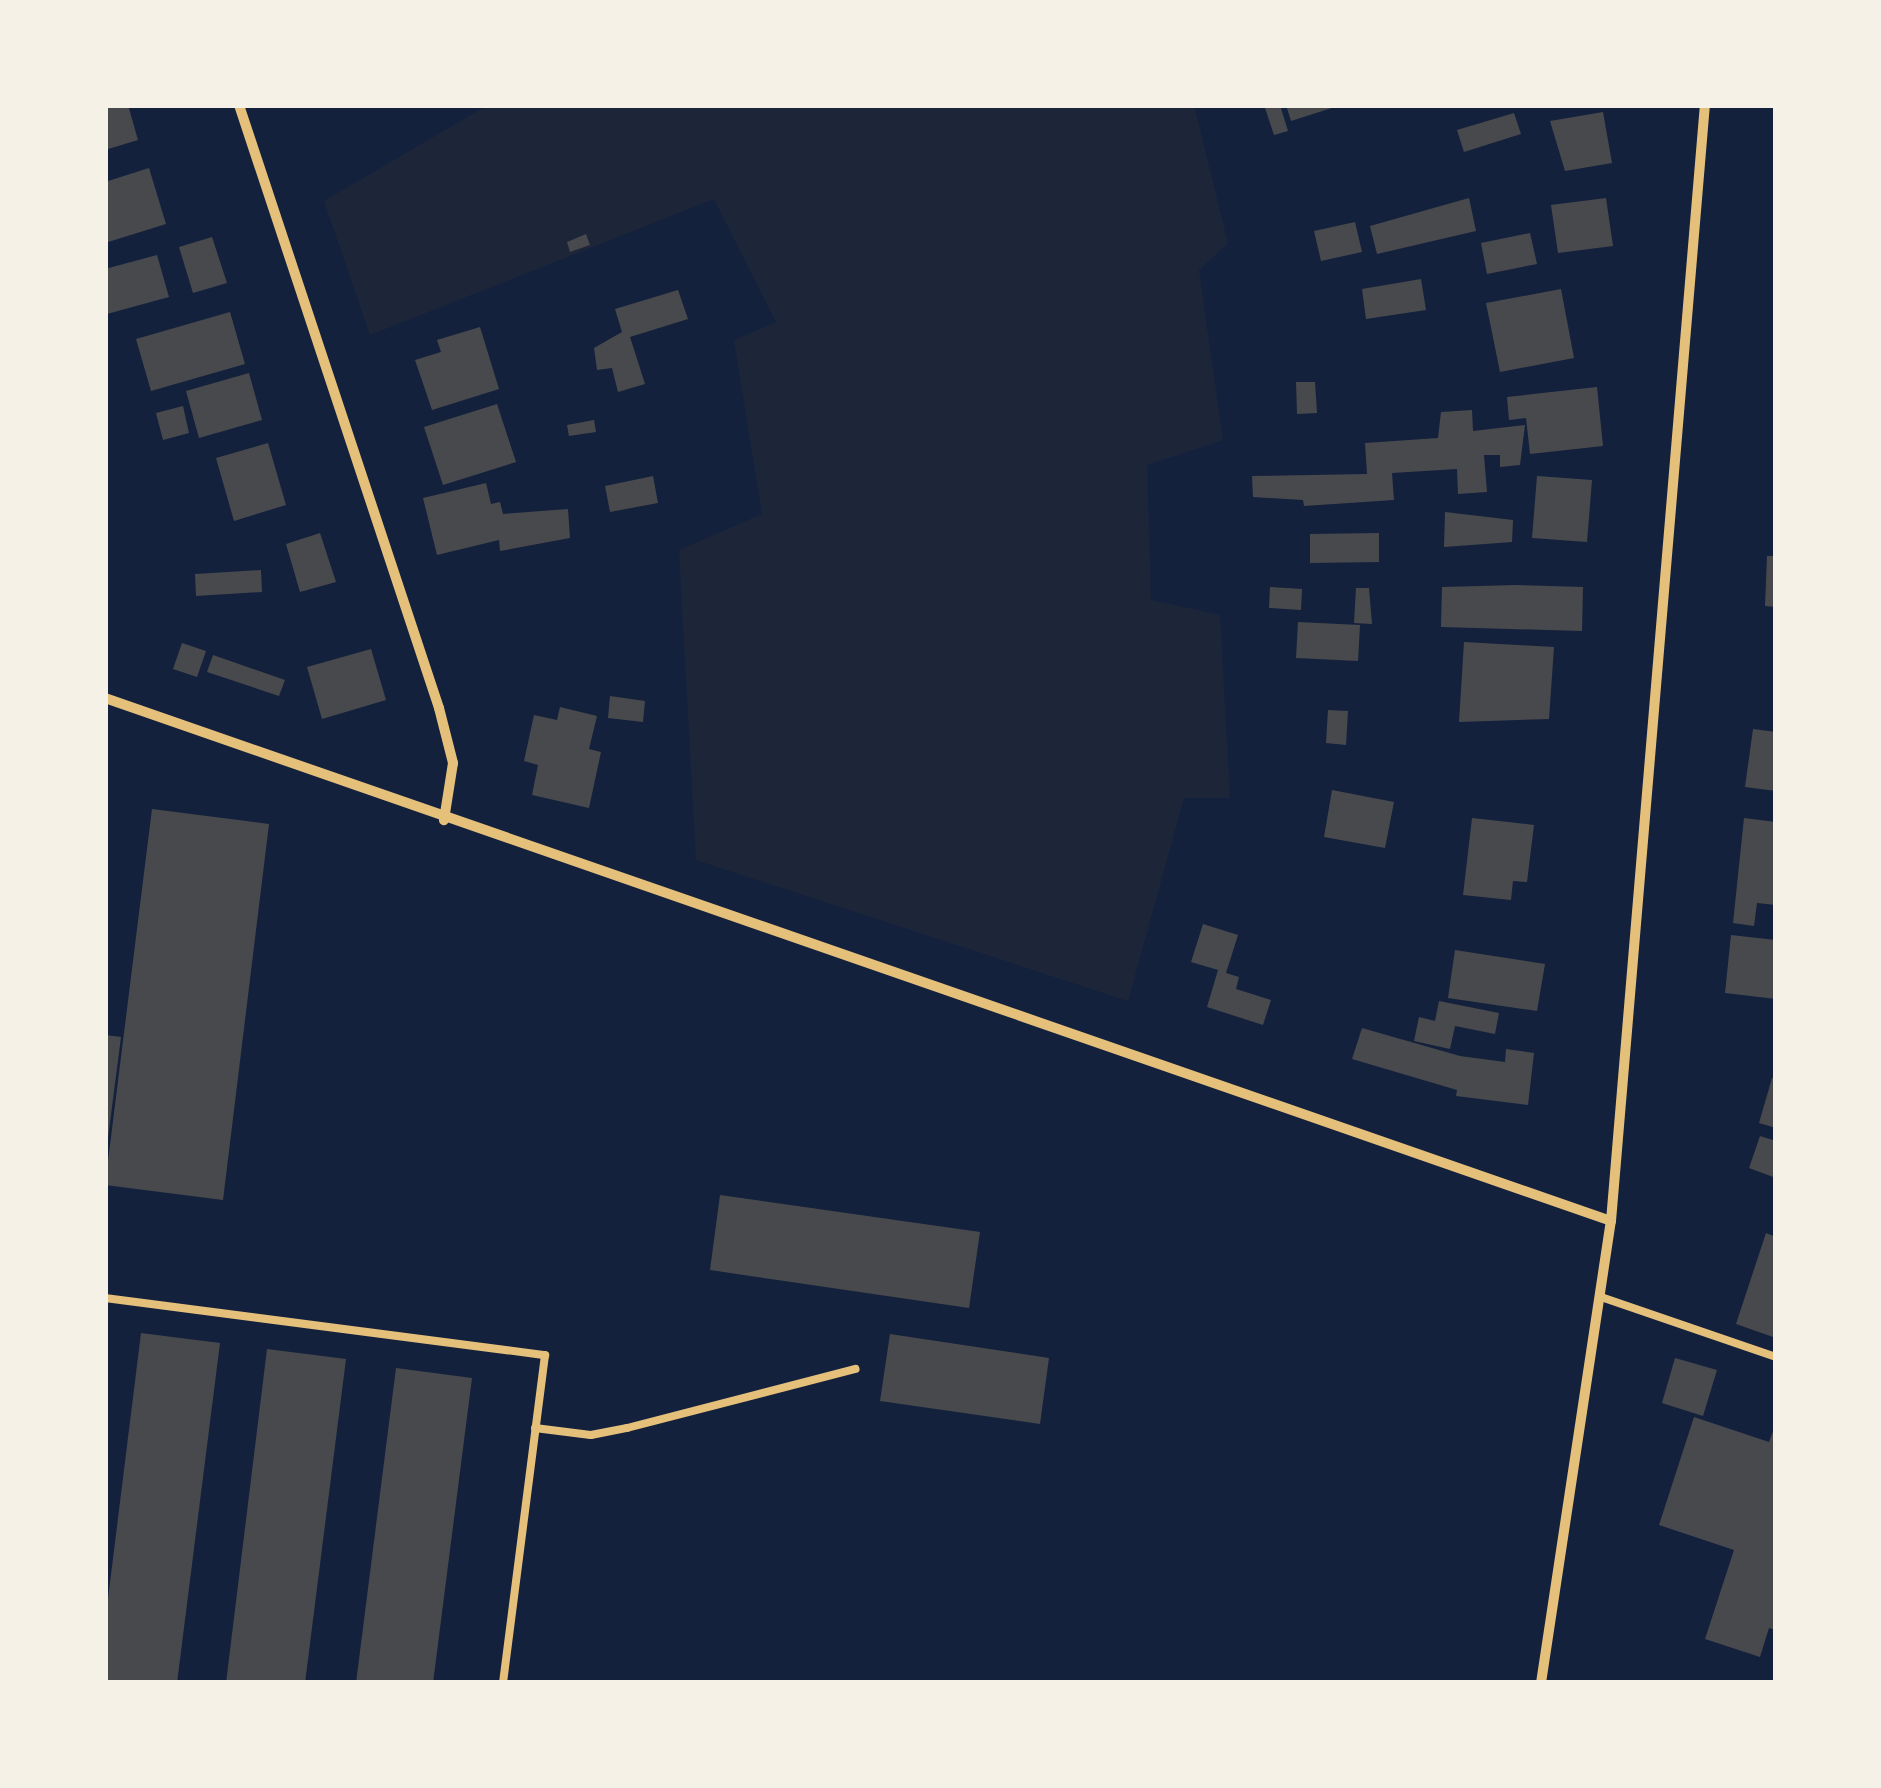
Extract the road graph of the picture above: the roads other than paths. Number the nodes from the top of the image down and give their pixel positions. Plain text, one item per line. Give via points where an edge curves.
1 (239, 105) edge
2 (1704, 105) edge
3 (105, 698) edge
4 (444, 820) junction
5 (1611, 1220) junction
6 (1601, 1297) junction
7 (105, 1298) edge
8 (1776, 1358) edge
9 (855, 1369) dead end
10 (535, 1428) junction
11 (503, 1683) edge
12 (1541, 1683) edge

1 - 4 street via 438,708 453,763
2 - 5 street
3 - 4 street
4 - 5 street
5 - 6 street
6 - 8 lane
6 - 12 street
7 - 10 lane via 545,1355
9 - 10 lane via 590,1435
10 - 11 lane

